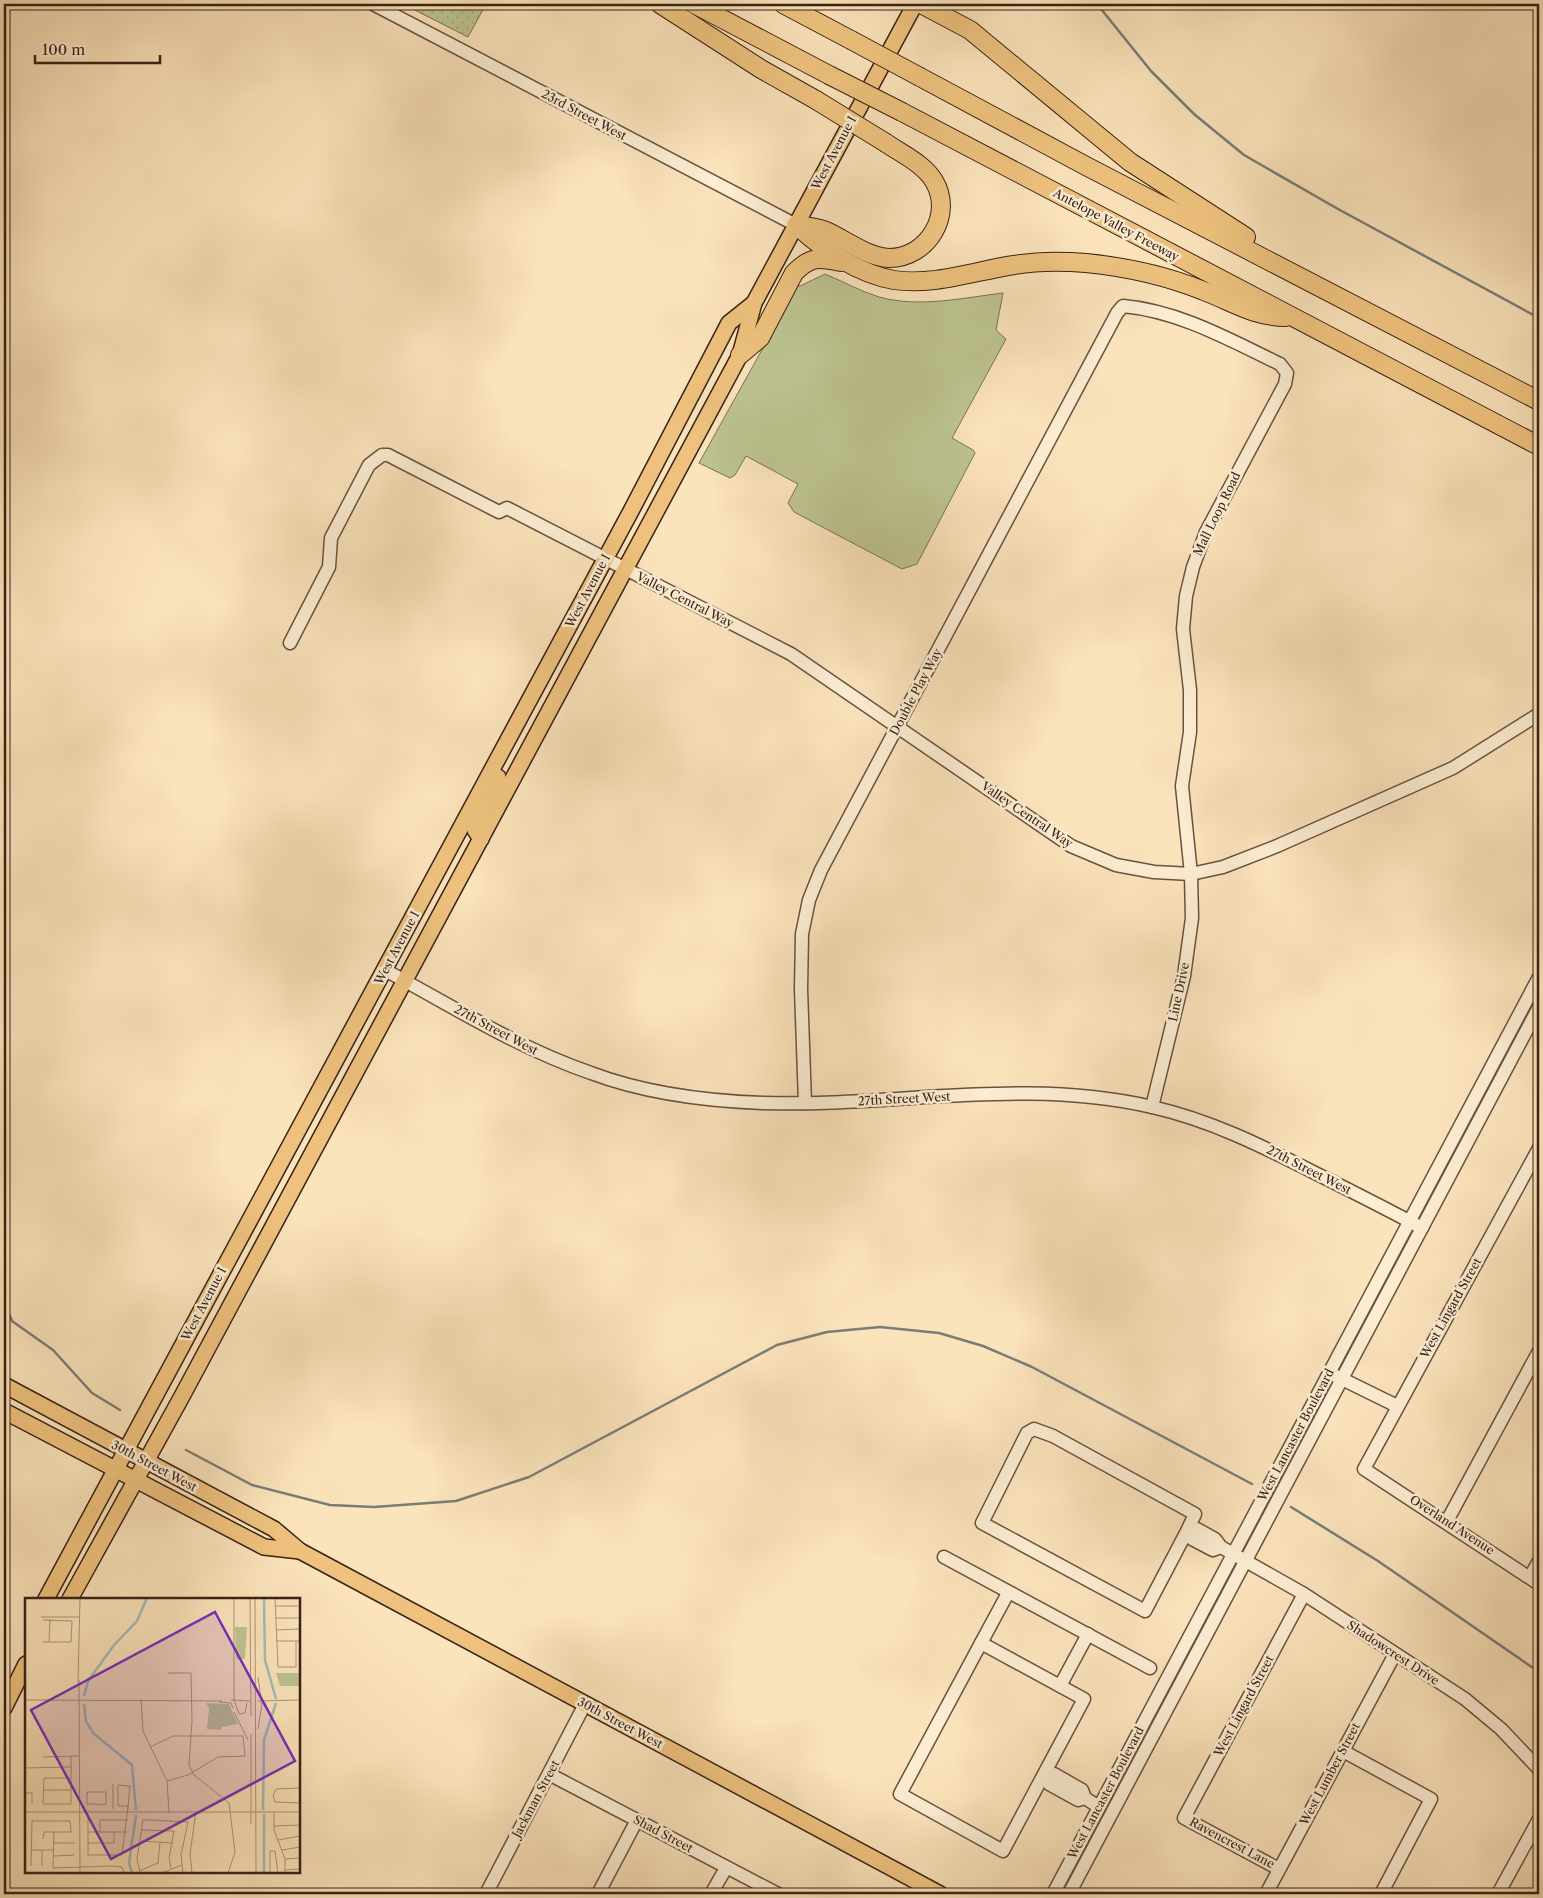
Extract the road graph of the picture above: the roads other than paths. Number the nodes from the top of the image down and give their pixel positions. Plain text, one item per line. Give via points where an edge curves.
1 (373, 4) edge
2 (660, 4) edge
3 (694, 4) edge
4 (783, 4) edge
5 (915, 4) edge
6 (921, 4) edge
7 (796, 225) junction
8 (853, 264) junction
9 (1283, 267) junction
10 (754, 303) junction
11 (1123, 306) joint
12 (1292, 318) junction
13 (740, 355) junction
14 (1539, 401) edge
15 (1539, 446) edge
16 (605, 559) junction
17 (624, 569) junction
18 (290, 643) dead end
19 (1539, 714) edge
20 (898, 726) junction
21 (497, 760) junction
22 (481, 838) junction
23 (1191, 874) junction
24 (385, 970) junction
25 (1539, 977) edge
26 (404, 980) junction
27 (1524, 1004) junction
28 (1538, 1010) edge
29 (805, 1102) junction
30 (1152, 1107) junction
31 (1539, 1148) edge
32 (1409, 1221) junction
33 (1422, 1228) junction
34 (1539, 1351) edge
35 (1329, 1372) junction
36 (1342, 1378) junction
37 (4, 1386) edge
38 (1397, 1406) junction
39 (4, 1411) edge
40 (125, 1451) junction
41 (146, 1462) junction
42 (1364, 1468) joint
43 (115, 1470) junction
44 (136, 1480) junction
45 (1447, 1521) junction
46 (1188, 1532) junction
47 (300, 1551) junction
48 (1233, 1554) junction
49 (944, 1557) dead end
50 (1246, 1561) junction
51 (1539, 1561) edge
52 (1535, 1580) edge
53 (1008, 1593) junction
54 (1304, 1594) junction
55 (47, 1598) edge
56 (71, 1598) edge
57 (1088, 1634) junction
58 (981, 1643) junction
59 (1395, 1654) junction
60 (25, 1666) edge
61 (1150, 1668) dead end
62 (1060, 1686) junction
63 (585, 1704) junction
64 (4, 1708) edge
65 (1343, 1751) junction
66 (1539, 1770) edge
67 (549, 1774) junction
68 (1046, 1775) junction
69 (1099, 1806) junction
70 (1184, 1818) joint
71 (1539, 1819) edge
72 (637, 1820) junction
73 (726, 1868) junction
74 (1280, 1869) junction
75 (486, 1894) edge
76 (598, 1894) edge
77 (712, 1894) edge
78 (778, 1894) edge
79 (940, 1894) edge
80 (1053, 1894) edge
81 (1069, 1894) edge
82 (1266, 1894) edge
83 (1380, 1894) edge
84 (1498, 1894) edge

1 - 7 street, 23rd Street West
2 - 7 highway, bridge via 917,163 934,180 942,197 938,224 924,245 908,255 889,258 859,248 825,230
3 - 12 highway, Antelope Valley Freeway, bridge
4 - 9 highway, bridge
5 - 7 main road, West Avenue I
6 - 9 highway via 970,30 1130,162 1254,242
7 - 8 highway via 816,243
7 - 10 main road, West Avenue I
8 - 12 highway via 874,274 911,281 933,280 1016,264 1059,262 1114,266 1157,275 1203,290 1265,317
8 - 13 highway via 822,258 809,260 801,266 794,273 760,338
9 - 14 highway
10 - 13 main road, West Avenue I
10 - 16 main road, West Avenue I via 729,322
11 - 20 street, Double Play Way via 1112,321
11 - 23 street, Mall Loop Road via 1146,308 1196,325 1280,364 1287,373 1285,384 1206,532 1186,596 1184,629 1190,732 1182,786
12 - 15 highway, Antelope Valley Freeway
13 - 17 main road, West Avenue I
16 - 17 street, Valley Central Way
16 - 18 street, Valley Central Way via 507,508 500,512 388,455 382,455 369,465 331,538 329,568
16 - 21 main road, West Avenue I
17 - 20 street, Valley Central Way via 791,654
17 - 22 main road, West Avenue I
19 - 23 street, Valley Central Way via 1453,768 1385,800 1223,867
20 - 23 street, Valley Central Way via 1071,846 1116,865
20 - 29 street, Double Play Way via 821,870 809,900 802,934
21 - 22 main road via 498,777 474,830
21 - 24 main road, West Avenue I
22 - 26 main road, West Avenue I
23 - 30 street, Line Drive via 1192,918 1184,976
24 - 26 street, 27th Street West
24 - 40 main road, West Avenue I
25 - 27 street, West Lancaster Boulevard
26 - 29 street, 27th Street West via 534,1050 592,1074 651,1090 694,1096 762,1103
26 - 41 main road, West Avenue I
27 - 28 street
27 - 32 street, West Lancaster Boulevard
28 - 33 street, West Lancaster Boulevard
29 - 30 street, 27th Street West via 1030,1092 1091,1096
30 - 32 street, 27th Street West via 1204,1121 1252,1141
31 - 38 street, West Lingard Street
32 - 33 street, 27th Street West
32 - 35 street, West Lancaster Boulevard
33 - 36 street, West Lancaster Boulevard
34 - 45 street
35 - 36 street
35 - 48 street, West Lancaster Boulevard
36 - 38 street
36 - 50 street, West Lancaster Boulevard
37 - 40 main road, 30th Street West
38 - 42 street, West Lingard Street
39 - 43 main road, 30th Street West
40 - 41 main road, 30th Street West
40 - 43 main road, West Avenue I
41 - 44 main road, West Avenue I
41 - 47 main road, 30th Street West via 274,1529
42 - 45 street, Overland Avenue
43 - 44 main road, 30th Street West
43 - 55 main road, West Avenue I
44 - 47 main road, 30th Street West via 264,1547
44 - 56 main road, West Avenue I
45 - 52 street, Overland Avenue
46 - 46 street via 1195,1514 1053,1436 1034,1429 1026,1433 982,1522 1145,1610
46 - 48 street, Shadowcrest Drive via 1197,1529
47 - 63 main road, 30th Street West
48 - 50 street, Shadowcrest Drive
48 - 69 street, West Lancaster Boulevard
49 - 53 street
50 - 54 street, Shadowcrest Drive
50 - 81 street, West Lancaster Boulevard
51 - 52 street
53 - 57 street
53 - 58 street
54 - 59 street, Shadowcrest Drive
54 - 70 street, West Lingard Street
57 - 61 street
57 - 62 street
58 - 62 street
58 - 68 street via 900,1794 1003,1851
59 - 65 street, West Lumber Street
59 - 66 street, Shadowcrest Drive via 1465,1699 1501,1729
60 - 64 main road
62 - 68 street via 1084,1699
63 - 67 street, Jackman Street
63 - 79 main road, 30th Street West
65 - 74 street, West Lumber Street
65 - 83 street via 1431,1799
67 - 72 street, Shad Street
67 - 75 street, Jackman Street
68 - 69 street via 1054,1774 1082,1790 1085,1798
69 - 80 street, West Lancaster Boulevard
70 - 74 street, Ravencrest Lane
71 - 84 street
72 - 73 street, Shad Street
72 - 76 street
73 - 77 street
73 - 78 street, Shad Street
74 - 82 street, West Lumber Street

